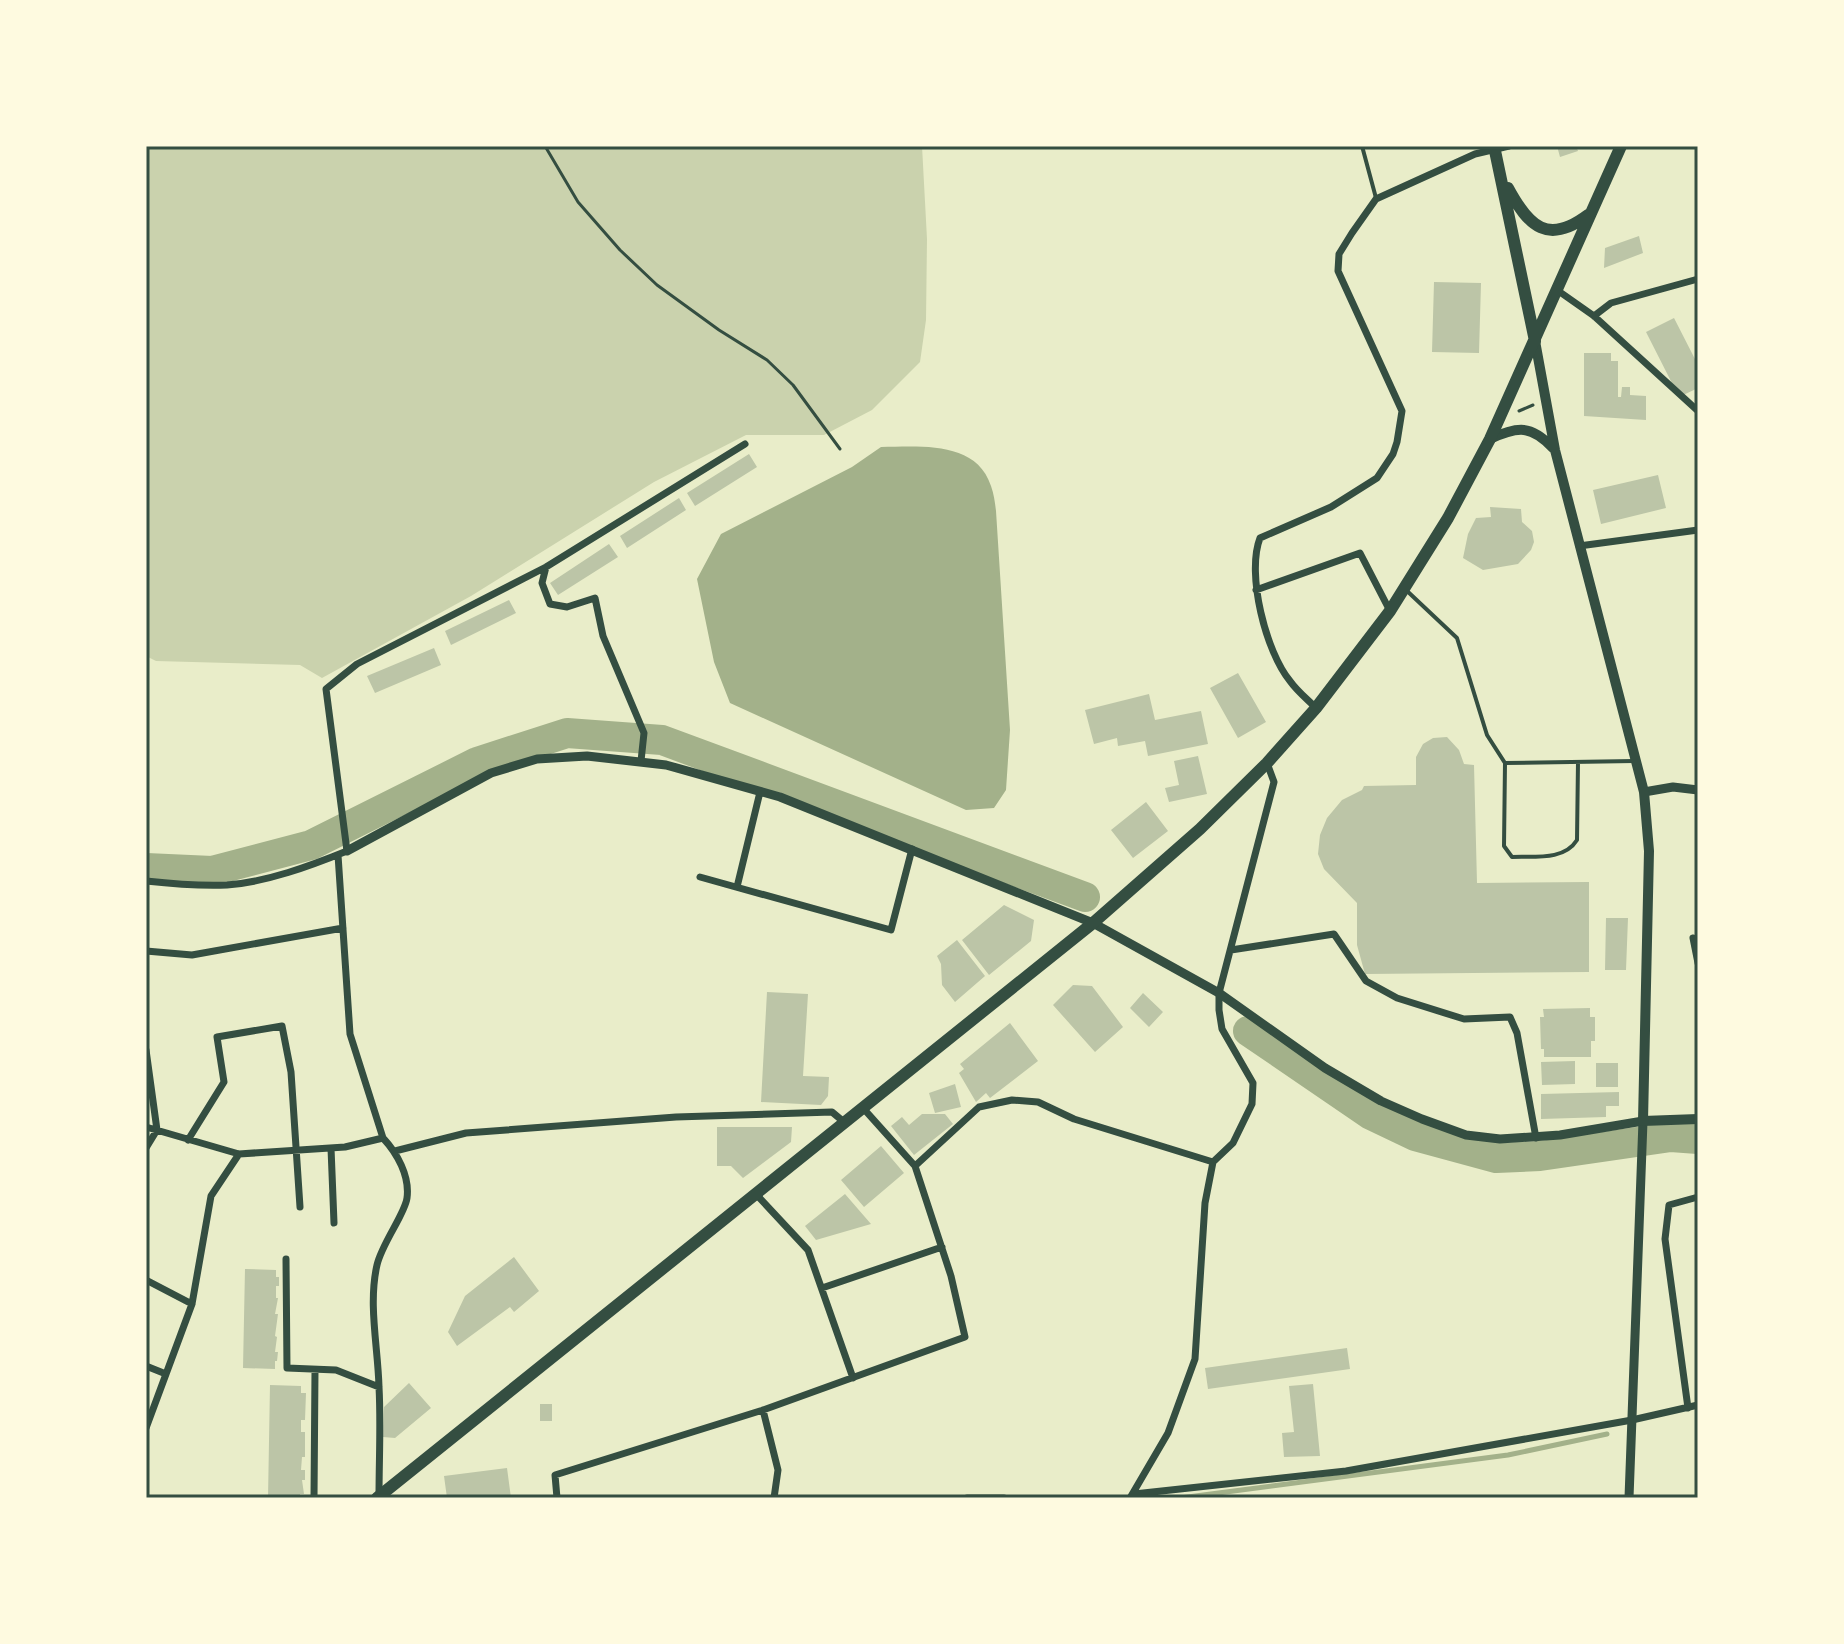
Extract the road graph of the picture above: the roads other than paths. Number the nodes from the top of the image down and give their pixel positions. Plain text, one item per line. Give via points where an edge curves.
1 (1362, 146) edge
2 (1509, 146) edge
3 (1621, 146) edge
4 (1495, 148) edge
5 (1501, 174) junction
6 (1376, 199) junction
7 (1591, 213) junction
8 (1698, 279) edge
9 (1557, 290) junction
10 (1594, 316) junction
11 (1535, 341) junction
12 (1698, 411) edge
13 (1490, 439) junction
14 (745, 444) dead end
15 (1555, 450) junction
16 (1698, 530) edge
17 (1579, 546) junction
18 (546, 567) junction
19 (1404, 588) junction
20 (1256, 590) junction
21 (1390, 611) junction
22 (1316, 708) junction
23 (641, 761) junction
24 (1636, 761) junction
25 (1578, 762) junction
26 (1267, 763) junction
27 (1505, 763) junction
28 (1698, 790) edge
29 (760, 792) junction
30 (1644, 792) junction
31 (912, 849) junction
32 (343, 853) junction
33 (700, 877) dead end
34 (146, 881) edge
35 (737, 887) junction
36 (1093, 923) junction
37 (343, 928) junction
38 (1693, 938) dead end
39 (1231, 950) junction
40 (146, 951) edge
41 (1698, 963) edge
42 (1219, 993) junction
43 (146, 1050) edge
44 (863, 1108) junction
45 (1698, 1119) edge
46 (1643, 1121) junction
47 (844, 1122) junction
48 (146, 1127) edge
49 (157, 1130) junction
50 (383, 1138) junction
51 (1536, 1138) junction
52 (188, 1140) junction
53 (146, 1148) edge
54 (331, 1148) junction
55 (295, 1151) junction
56 (395, 1151) junction
57 (239, 1154) junction
58 (1213, 1162) junction
59 (915, 1166) junction
60 (755, 1193) junction
61 (1698, 1197) edge
62 (300, 1207) dead end
63 (334, 1223) dead end
64 (942, 1247) junction
65 (286, 1259) dead end
66 (146, 1280) edge
67 (822, 1288) junction
68 (192, 1304) junction
69 (146, 1366) edge
70 (315, 1370) junction
71 (166, 1374) junction
72 (853, 1378) junction
73 (379, 1387) junction
74 (1698, 1405) edge
75 (1688, 1408) junction
76 (763, 1410) junction
77 (1632, 1420) junction
78 (146, 1428) edge
79 (1132, 1496) edge
80 (378, 1497) edge
81 (314, 1498) edge
82 (557, 1498) edge
83 (774, 1498) edge
84 (967, 1498) edge
85 (1004, 1498) edge
86 (1629, 1498) edge

1 - 6 lane
2 - 4 street
3 - 7 highway
4 - 5 highway
4 - 6 street
5 - 7 highway via 1523,212 1546,231 1564,230
5 - 11 highway
6 - 20 street via 1339,254 1338,271 1402,411 1397,442 1377,478 1331,507 1260,538 1255,549
7 - 9 highway
8 - 10 street via 1611,303
9 - 10 street
9 - 11 highway
10 - 12 street
11 - 13 highway
11 - 15 main road
13 - 15 main road via 1523,429 1536,432
13 - 19 highway
14 - 18 street
15 - 17 main road
16 - 17 street
17 - 24 main road
18 - 23 street via 542,583 550,604 567,607 595,598 603,636 644,733
18 - 32 street via 357,664 326,689
19 - 21 highway
19 - 27 lane via 1457,638 1487,735
20 - 21 street via 1360,553
20 - 22 street via 1272,651 1289,680
21 - 22 highway
22 - 26 highway
23 - 29 street
23 - 32 street via 537,759 491,773
24 - 25 lane
24 - 30 main road
25 - 27 lane
25 - 27 lane via 1577,840 1571,849 1512,857 1504,846
26 - 36 highway
26 - 39 street via 1274,782
28 - 30 street
29 - 31 street
29 - 35 street
30 - 46 main road via 1649,851
31 - 35 street via 891,930
31 - 36 street
32 - 34 street via 231,885
32 - 37 street
33 - 35 street
36 - 42 street
36 - 44 highway
37 - 40 street via 192,955
37 - 50 street via 350,1034
38 - 41 street
39 - 42 street
39 - 51 street via 1334,934 1366,981 1397,998 1464,1019 1510,1017
42 - 51 street via 1381,1101 1466,1135
42 - 58 street via 1222,1029 1253,1083 1253,1093 1233,1143
43 - 49 street
44 - 47 highway
44 - 59 street
45 - 46 main road
46 - 51 street
46 - 77 street
47 - 56 street via 832,1112 676,1117 466,1133
47 - 60 highway
48 - 49 street
49 - 52 street
49 - 53 street
50 - 54 street
50 - 56 street
52 - 55 street via 224,1082 217,1037 282,1026 291,1072
52 - 57 street
54 - 55 street
54 - 63 street
55 - 57 street
55 - 62 street
56 - 73 street via 406,1178 407,1200 377,1264 373,1296
57 - 68 street via 211,1196
58 - 59 street via 1074,1119 1038,1102 1012,1100 979,1107
58 - 79 street via 1205,1203 1195,1359 1168,1433
59 - 64 street
60 - 67 street via 808,1250
60 - 80 highway
61 - 75 street via 1669,1205 1665,1239
64 - 67 street
64 - 72 street via 965,1337
65 - 70 street via 287,1368
66 - 68 street
67 - 72 street
68 - 71 street
69 - 71 street
70 - 73 street via 336,1370
70 - 81 street
71 - 78 street
72 - 76 street
73 - 80 street
74 - 75 street
75 - 77 street
76 - 82 street via 555,1475
76 - 83 street via 778,1470
77 - 79 street via 1346,1471
77 - 86 street
84 - 85 street

